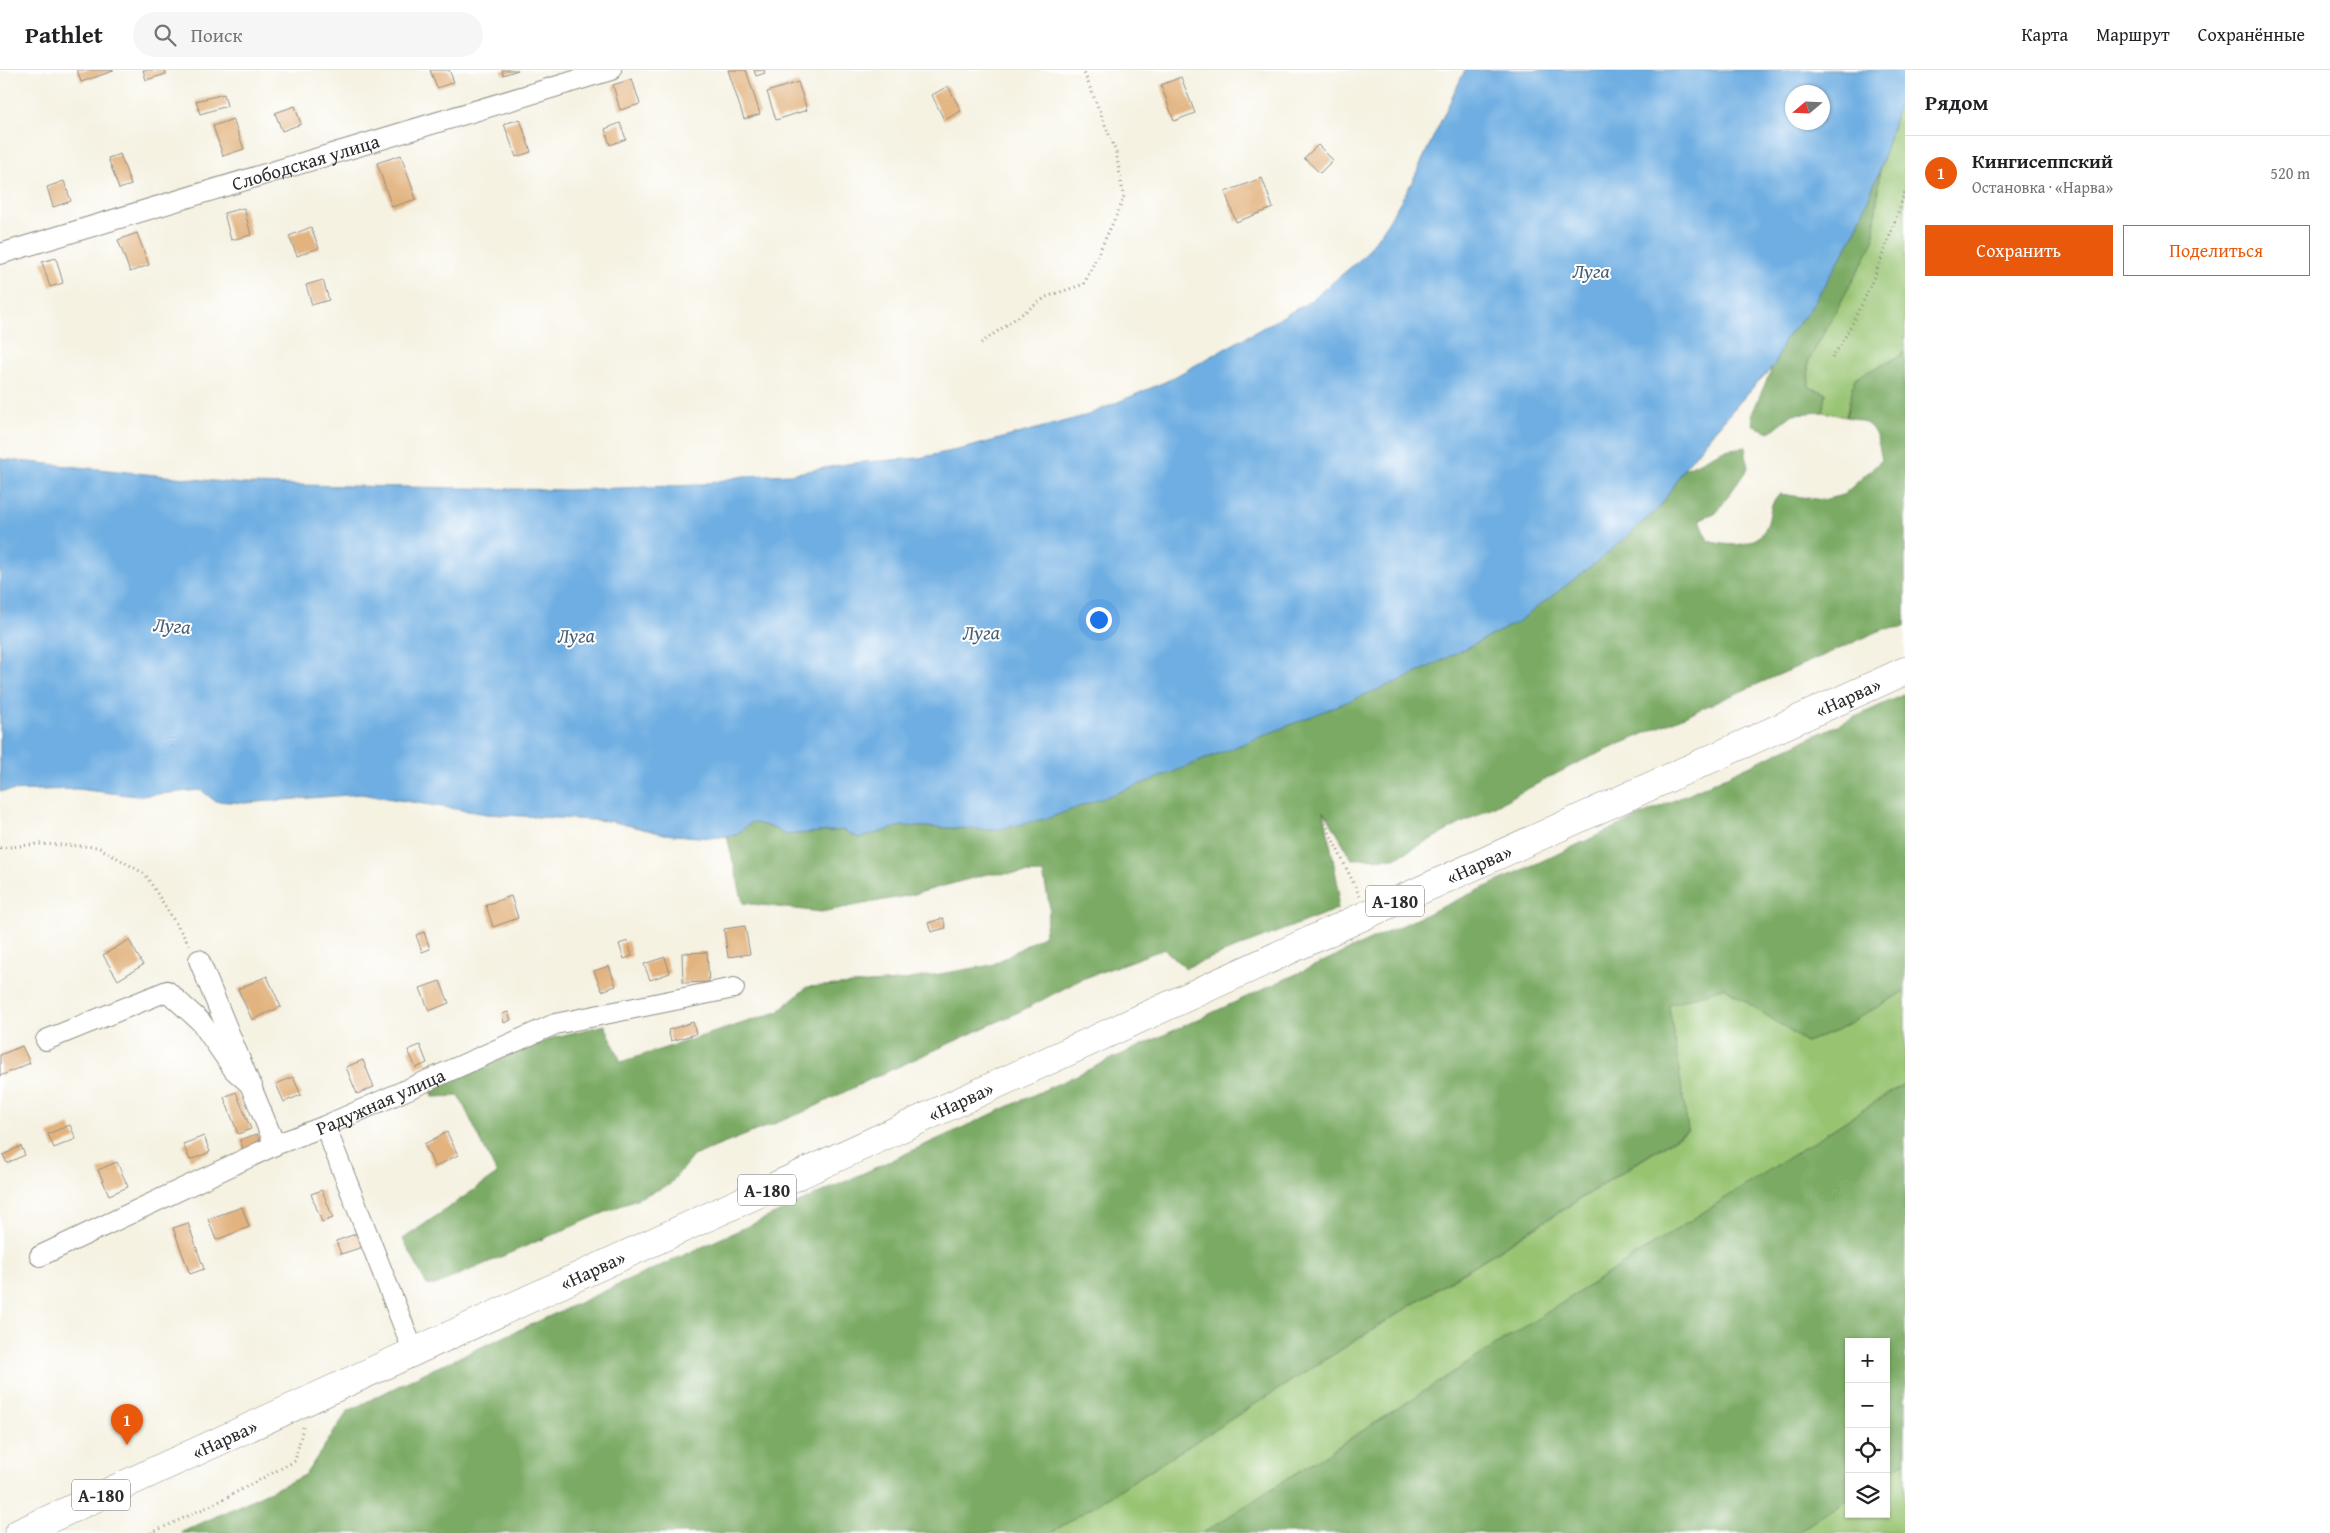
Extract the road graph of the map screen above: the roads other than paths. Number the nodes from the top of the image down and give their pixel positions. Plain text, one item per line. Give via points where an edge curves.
1 (611, 70) edge
2 (0, 254) edge
3 (1905, 671) edge
4 (199, 960) road end
5 (734, 988) dead end
6 (46, 1040) dead end
7 (252, 1086) junction
8 (325, 1126) junction
9 (275, 1145) junction
10 (40, 1256) dead end
11 (413, 1350) junction
12 (19, 1533) edge

1 - 2 street, Слободская улица
3 - 11 highway, «Нарва» / А-180
4 - 7 street
5 - 8 street, Радужная улица via 555,1024
6 - 7 street via 167,991 201,1022 234,1070
7 - 9 street
8 - 9 street, Радужная улица
8 - 11 street
9 - 10 street, Радужная улица
11 - 12 highway, «Нарва» / А-180

